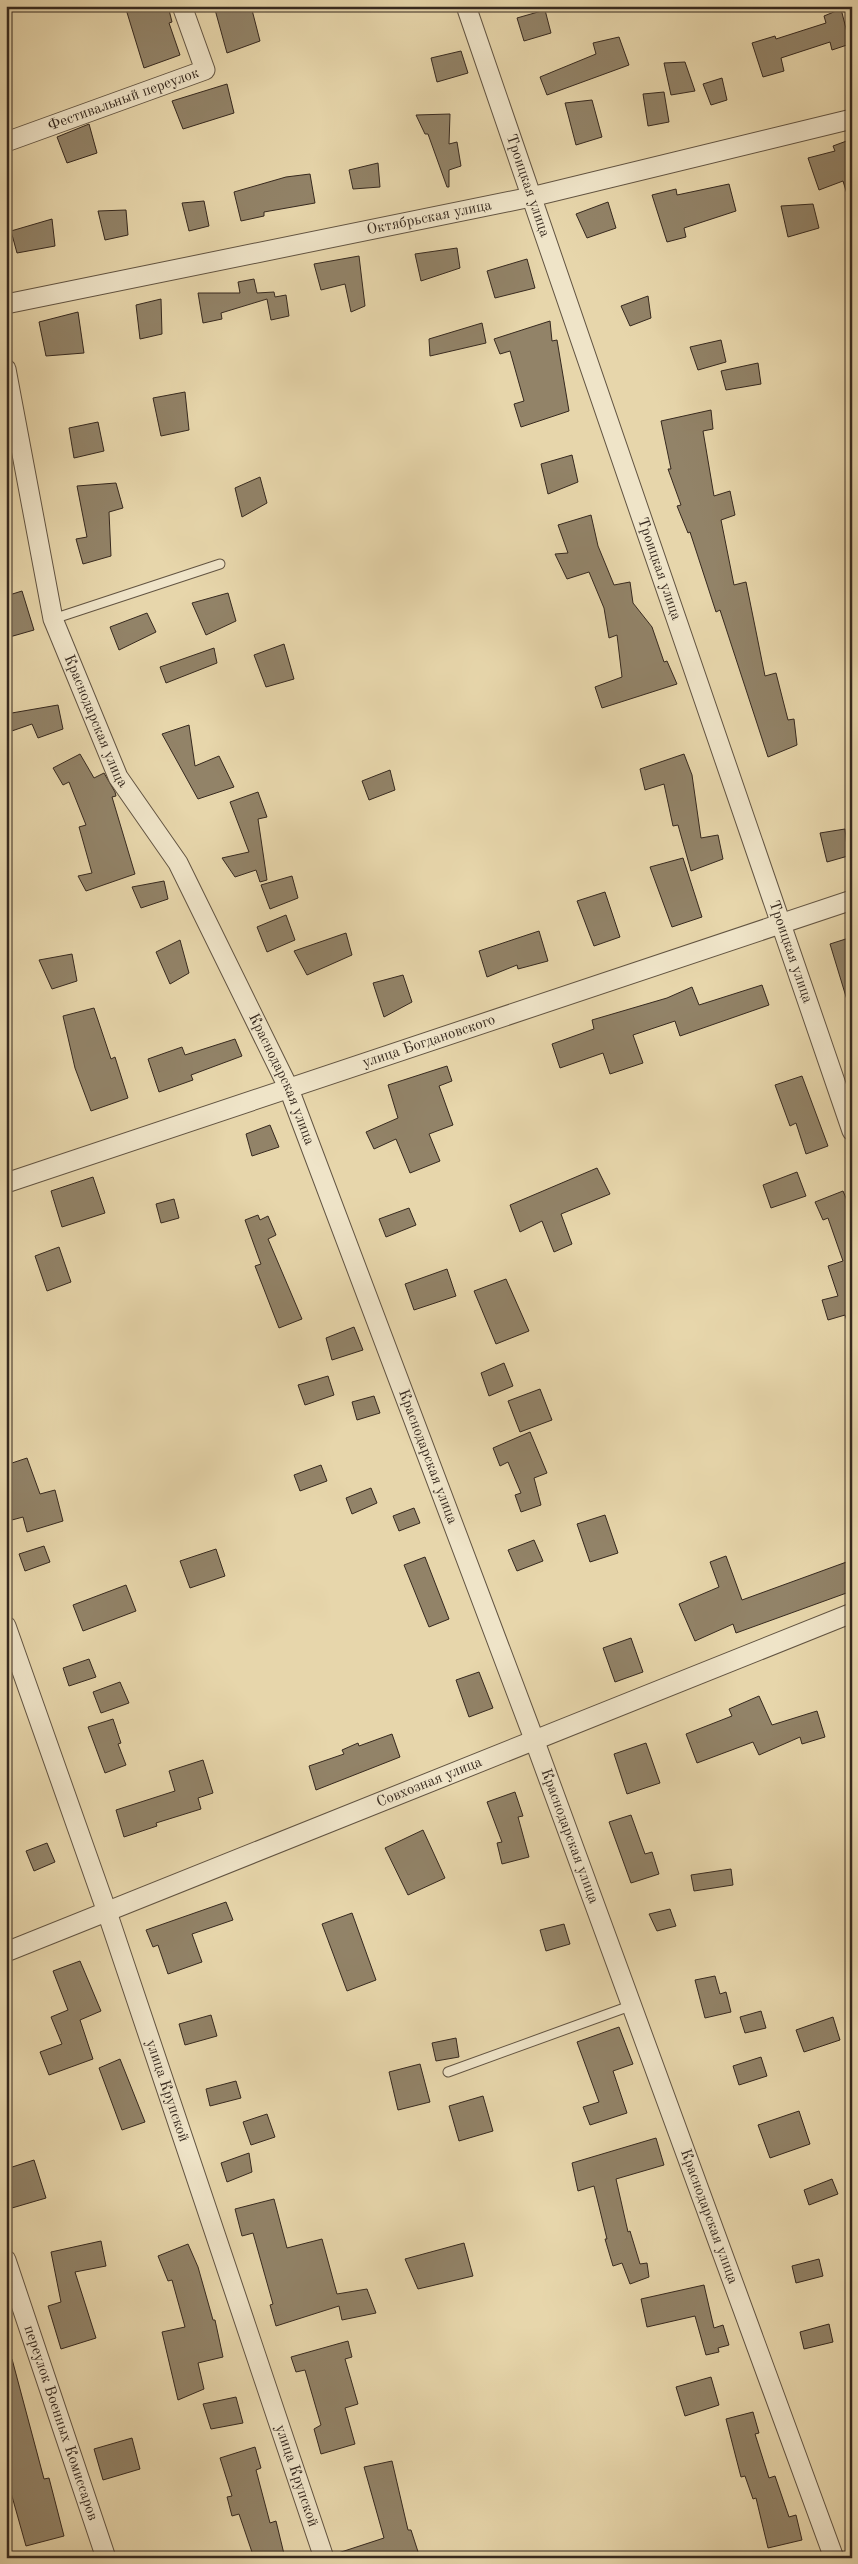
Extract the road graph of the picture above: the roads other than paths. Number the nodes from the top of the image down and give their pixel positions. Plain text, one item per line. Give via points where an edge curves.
1 (182, 6) edge
2 (466, 6) edge
3 (852, 119) edge
4 (6, 142) edge
5 (531, 197) junction
6 (6, 304) edge
7 (6, 369) edge
8 (220, 564) dead end
9 (53, 619) junction
10 (852, 900) edge
11 (780, 924) junction
12 (289, 1089) junction
13 (852, 1131) edge
14 (6, 1183) edge
15 (852, 1613) edge
16 (6, 1626) edge
17 (534, 1739) junction
18 (107, 1912) junction
19 (6, 1952) edge
20 (630, 2006) junction
21 (448, 2072) dead end
22 (6, 2260) edge
23 (106, 2558) edge
24 (324, 2558) edge
25 (834, 2558) edge

1 - 4 street, Фестивальный переулок via 205,70
2 - 5 street, Троицкая улица
3 - 5 street, Октябрьская улица
5 - 6 street, Октябрьская улица
5 - 11 street, Троицкая улица
7 - 9 street, Краснодарская улица
8 - 9 lane
9 - 12 street, Краснодарская улица via 118,777 178,863
10 - 11 street, улица Богдановского
11 - 12 street, улица Богдановского
11 - 13 street, Троицкая улица
12 - 14 street, улица Богдановского
12 - 17 street, Краснодарская улица
15 - 17 street, Совхозная улица
16 - 18 street, улица Крупской
17 - 18 street, Совхозная улица
17 - 20 street, Краснодарская улица
18 - 19 street, Совхозная улица
18 - 24 street, улица Крупской
20 - 21 lane
20 - 25 street, Краснодарская улица
22 - 23 street, переулок Военных Комиссаров

